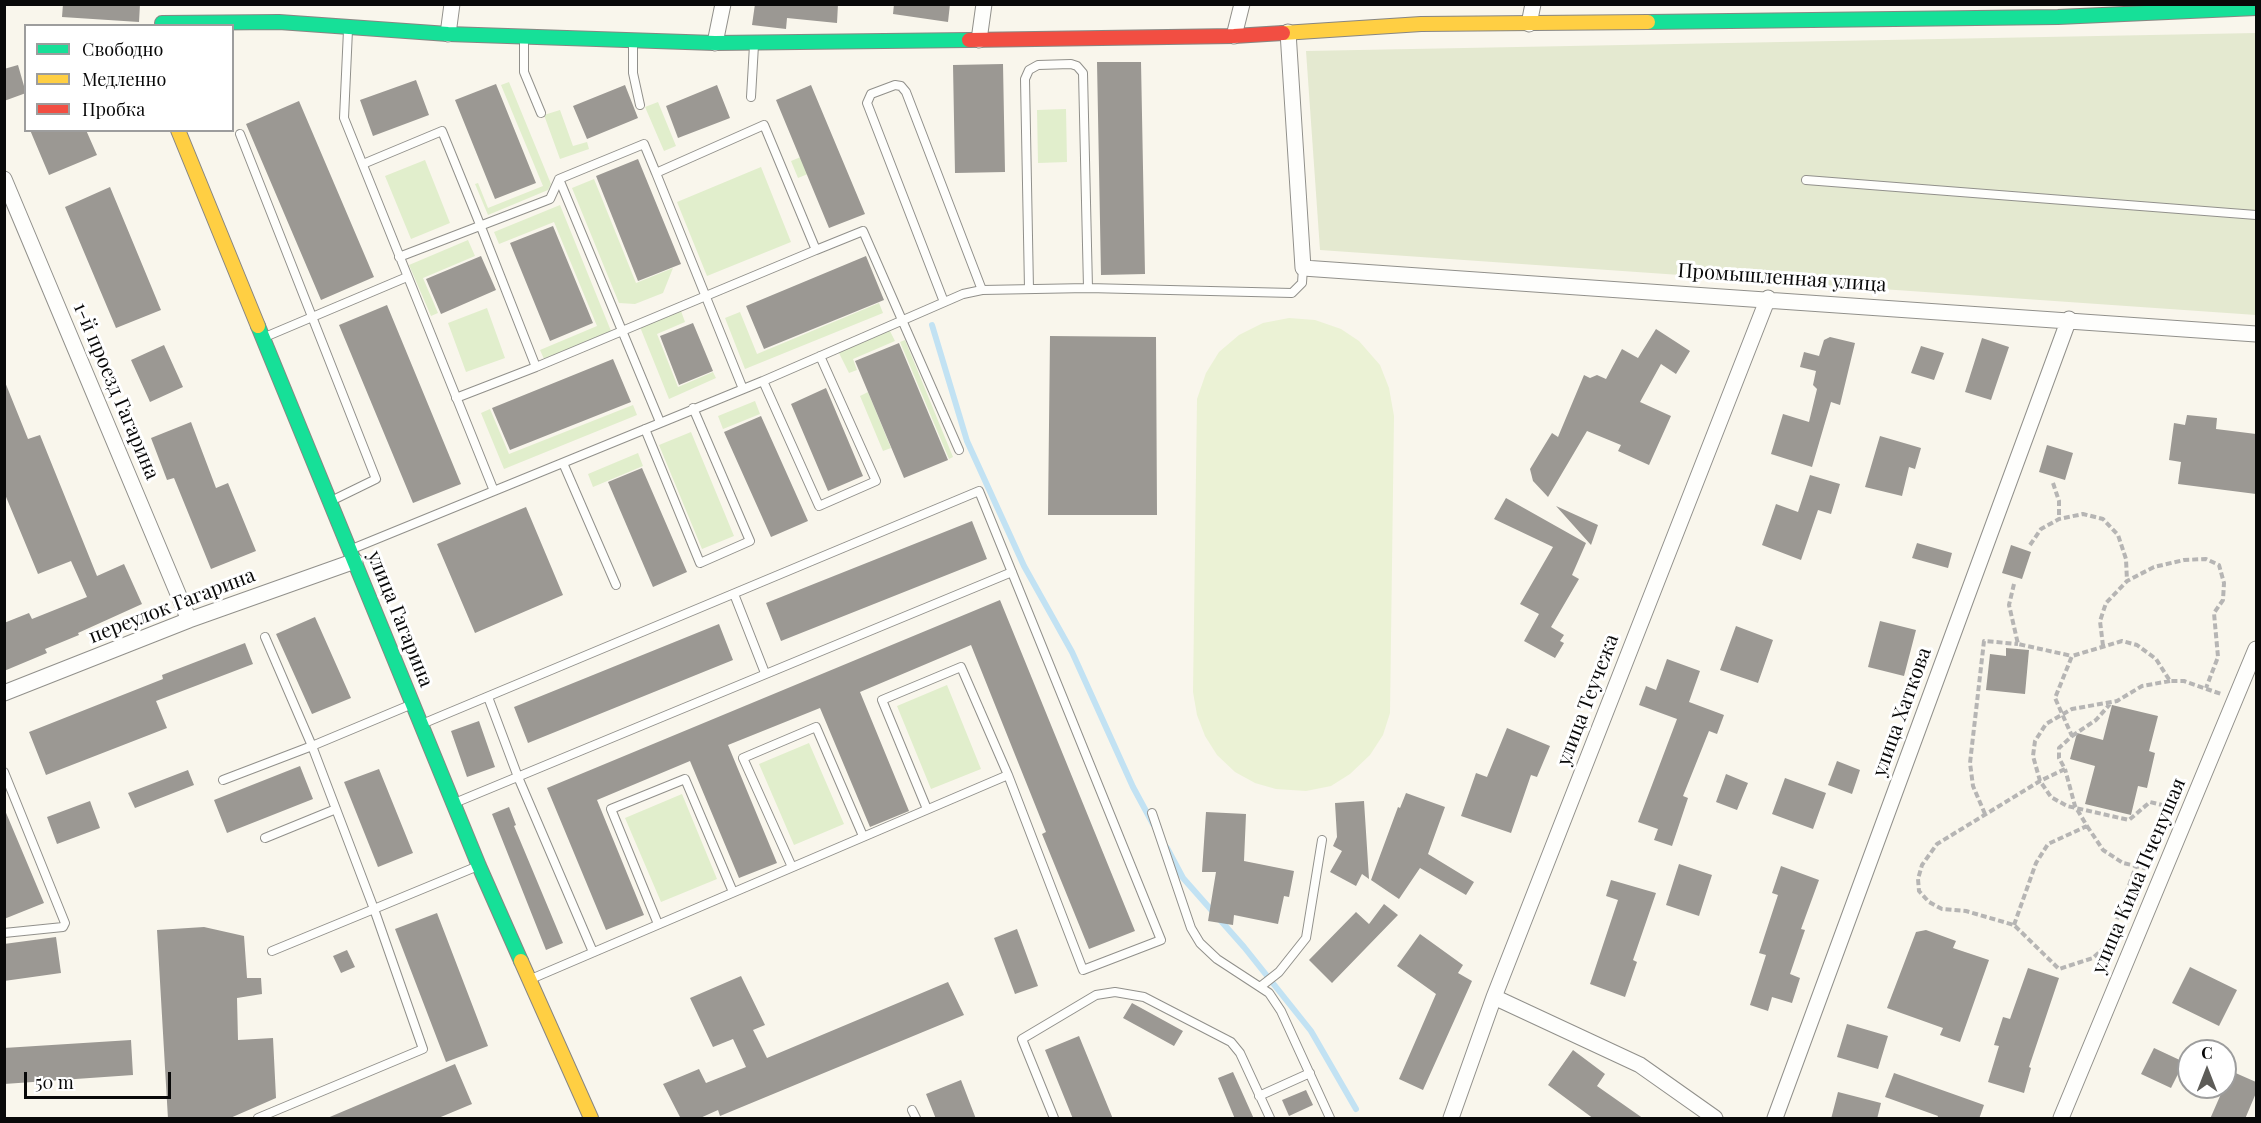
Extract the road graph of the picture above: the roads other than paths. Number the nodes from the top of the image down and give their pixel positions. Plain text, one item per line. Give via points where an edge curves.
1 (164, 4) edge
2 (452, 4) edge
3 (723, 4) edge
4 (984, 4) edge
5 (1242, 4) edge
6 (1533, 4) edge
7 (1798, 4) edge
8 (2256, 8) edge
9 (2057, 11) edge
10 (1794, 20) junction
11 (162, 24) edge
12 (1529, 24) junction
13 (348, 27) junction
14 (1288, 32) junction
15 (448, 34) junction
16 (1234, 36) junction
17 (524, 37) junction
18 (633, 40) junction
19 (979, 40) junction
20 (754, 43) junction
21 (715, 44) junction
22 (751, 97) dead end
23 (640, 105) dead end
24 (541, 113) dead end
25 (179, 132) edge
26 (240, 134) dead end
27 (363, 164) junction
28 (656, 173) junction
29 (4, 179) edge
30 (559, 179) junction
31 (1806, 180) dead end
32 (2256, 214) edge
33 (481, 227) junction
34 (816, 250) junction
35 (399, 257) junction
36 (1304, 268) junction
37 (407, 277) junction
38 (1088, 288) junction
39 (1029, 289) junction
40 (982, 290) junction
41 (707, 294) junction
42 (1768, 298) junction
43 (944, 302) junction
44 (313, 316) junction
45 (902, 320) junction
46 (2069, 320) junction
47 (622, 330) junction
48 (2256, 334) edge
49 (263, 338) junction
50 (820, 356) junction
51 (536, 367) junction
52 (764, 381) junction
53 (743, 389) junction
54 (456, 398) junction
55 (693, 408) junction
56 (660, 422) junction
57 (645, 429) junction
58 (959, 450) dead end
59 (563, 463) junction
60 (494, 491) junction
61 (330, 502) junction
62 (353, 555) junction
63 (1012, 572) junction
64 (616, 585) dead end
65 (734, 594) junction
66 (189, 620) junction
67 (265, 637) dead end
68 (2256, 649) edge
69 (765, 673) junction
70 (4, 693) edge
71 (488, 697) junction
72 (412, 703) junction
73 (421, 725) junction
74 (312, 746) junction
75 (4, 772) edge
76 (1008, 775) junction
77 (518, 777) junction
78 (223, 780) dead end
79 (454, 803) junction
80 (336, 809) junction
81 (927, 809) junction
82 (1152, 813) dead end
83 (862, 836) junction
84 (265, 838) dead end
85 (1322, 840) dead end
86 (479, 866) junction
87 (792, 867) junction
88 (733, 892) junction
89 (374, 909) junction
90 (658, 924) junction
91 (4, 933) edge
92 (272, 951) dead end
93 (593, 952) junction
94 (528, 980) junction
95 (1260, 987) junction
96 (1494, 997) junction
97 (1310, 1073) junction
98 (1260, 1096) junction
99 (912, 1110) dead end
100 (2063, 1118) edge
101 (258, 1119) edge
102 (591, 1119) edge
103 (916, 1119) edge
104 (1054, 1119) edge
105 (1270, 1119) edge
106 (1329, 1119) edge
107 (1451, 1119) edge
108 (1715, 1119) edge
109 (1775, 1119) edge

1 - 11 street
2 - 15 street
3 - 21 street
4 - 19 street
5 - 16 street
6 - 12 street
7 - 10 street
8 - 9 street
9 - 10 street
10 - 12 street
11 - 13 street via 279,22
12 - 14 street via 1421,24
13 - 15 street
13 - 27 lane via 344,118
14 - 16 street
14 - 36 street
15 - 17 street
16 - 19 street
17 - 18 street
17 - 24 lane via 524,72
18 - 21 street
18 - 23 lane via 633,74
19 - 20 street
20 - 21 street
20 - 22 lane
25 - 49 street, улица Гагарина
26 - 44 lane
27 - 33 lane via 442,131
27 - 35 lane
28 - 30 lane via 644,144
28 - 34 lane via 764,125
28 - 41 lane
29 - 66 street, 1-й проезд Гагарина
30 - 33 lane via 550,199
30 - 47 lane
31 - 32 lane
33 - 35 lane
33 - 51 lane
34 - 41 lane
34 - 45 lane via 862,231
35 - 37 lane
36 - 38 lane via 1302,283 1292,293
36 - 42 street, Промышленная улица
37 - 44 lane
37 - 54 lane
38 - 39 lane
38 - 39 lane via 1084,78 1077,66 1060,64 1032,67 1025,79
39 - 40 lane
40 - 43 lane
40 - 43 lane via 906,92 895,85 871,94 867,102
41 - 47 lane
41 - 53 lane
42 - 46 street, Промышленная улица
42 - 96 street, улица Теучежа
43 - 45 lane
44 - 49 lane
44 - 61 lane via 376,479
45 - 50 lane
45 - 58 lane
46 - 48 street, Промышленная улица
46 - 109 street, улица Хаткова
47 - 51 lane
47 - 56 lane
49 - 61 street, улица Гагарина
50 - 52 lane
50 - 52 lane via 876,481 819,506
51 - 54 lane
52 - 53 lane
53 - 55 lane
54 - 60 lane
55 - 56 lane
55 - 57 lane via 750,541 700,563
56 - 57 lane
57 - 59 lane
59 - 60 lane
59 - 64 lane
60 - 62 lane
61 - 62 street, улица Гагарина
62 - 66 street, переулок Гагарина
62 - 72 street, улица Гагарина
63 - 65 lane via 979,491
63 - 69 lane
63 - 76 lane via 1161,940 1083,970
65 - 69 lane
65 - 71 lane
66 - 70 street, переулок Гагарина
67 - 74 lane
68 - 100 street, улица Кима Пченушая
69 - 77 lane
71 - 73 lane
71 - 77 lane
72 - 73 street, улица Гагарина
72 - 74 lane
73 - 79 street, улица Гагарина
74 - 78 lane
74 - 80 lane
75 - 91 lane via 65,923 63,927
76 - 81 lane
76 - 81 lane via 961,667 882,700
77 - 79 lane
77 - 93 lane
79 - 86 street, улица Гагарина
80 - 84 lane
80 - 89 lane
81 - 83 lane
82 - 95 lane via 1191,928 1200,943
83 - 87 lane
83 - 87 lane via 816,727 743,758
85 - 95 lane via 1306,938 1279,972
86 - 89 lane
86 - 94 street, улица Гагарина
87 - 88 lane
88 - 90 lane
88 - 90 lane via 686,779 611,809
89 - 92 lane
89 - 101 lane via 423,1050
90 - 93 lane
93 - 94 lane
94 - 102 street, улица Гагарина
95 - 97 lane via 1281,1011
96 - 107 street, улица Теучежа
96 - 108 street via 1640,1065
97 - 98 lane
97 - 106 lane
98 - 104 lane via 1231,1042 1144,997 1115,992 1096,995 1022,1039
98 - 105 lane
99 - 103 lane

